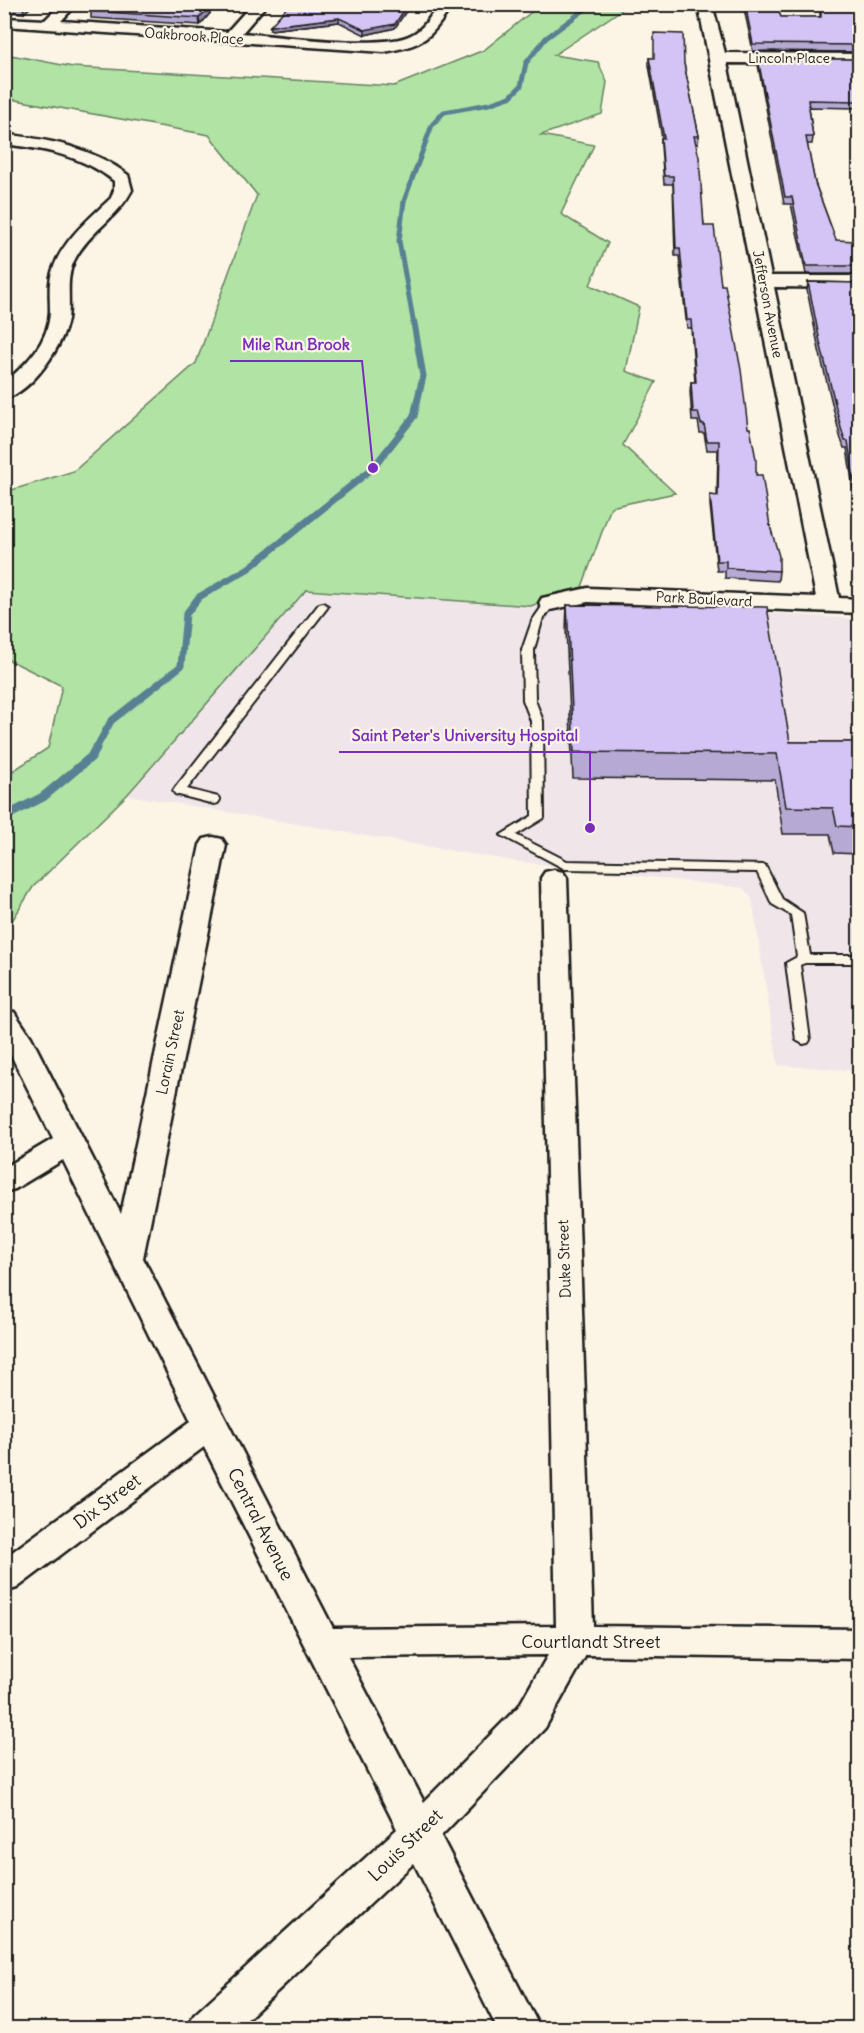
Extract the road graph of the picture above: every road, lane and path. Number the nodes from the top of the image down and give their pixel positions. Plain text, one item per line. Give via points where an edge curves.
1 (70, 4) edge
2 (260, 4) edge
3 (446, 4) edge
4 (705, 4) edge
5 (4, 22) edge
6 (48, 26) junction
7 (230, 38) junction
8 (718, 58) junction
9 (860, 59) edge
10 (4, 139) edge
11 (763, 281) junction
12 (860, 282) edge
13 (4, 393) edge
14 (550, 603) joint
15 (829, 604) junction
16 (323, 606) dead end
17 (860, 606) edge
18 (214, 800) dead end
19 (213, 845) dead end
20 (559, 872) junction
21 (804, 959) junction
22 (860, 959) edge
23 (4, 1018) edge
24 (803, 1040) dead end
25 (68, 1143) junction
26 (4, 1182) edge
27 (127, 1260) junction
28 (210, 1425) junction
29 (4, 1578) edge
30 (575, 1640) junction
31 (322, 1643) junction
32 (860, 1644) edge
33 (419, 1833) junction
34 (209, 2028) edge
35 (519, 2028) edge

1 - 6 street
2 - 7 street
3 - 7 street, Oakbrook Place via 424,36 405,44 384,47
4 - 8 street, Jefferson Avenue
5 - 6 street, Oakbrook Place
6 - 7 street, Oakbrook Place
8 - 9 street, Lincoln Place
8 - 11 street, Jefferson Avenue
10 - 13 street via 79,153 100,161 122,179 123,190 69,252 60,272 58,321 44,358
11 - 12 street
11 - 15 street, Jefferson Avenue
14 - 15 street, Park Boulevard via 588,595
14 - 20 lane via 537,621 528,650 529,700 537,721 538,818 507,835
15 - 17 street, Park Boulevard
16 - 18 lane via 179,791
19 - 27 street, Lorain Street
20 - 21 lane via 761,868 777,901 797,913
20 - 30 street, Duke Street
21 - 22 lane
21 - 24 lane via 793,963
23 - 25 street, Central Avenue
25 - 26 street
25 - 27 street, Central Avenue
27 - 28 street, Central Avenue
28 - 29 street, Dix Street
28 - 31 street, Central Avenue
30 - 31 street, Courtlandt Street
30 - 32 street, Courtlandt Street
30 - 33 street, Louis Street via 532,1717
31 - 33 street, Central Avenue
33 - 34 street, Louis Street
33 - 35 street, Central Avenue

